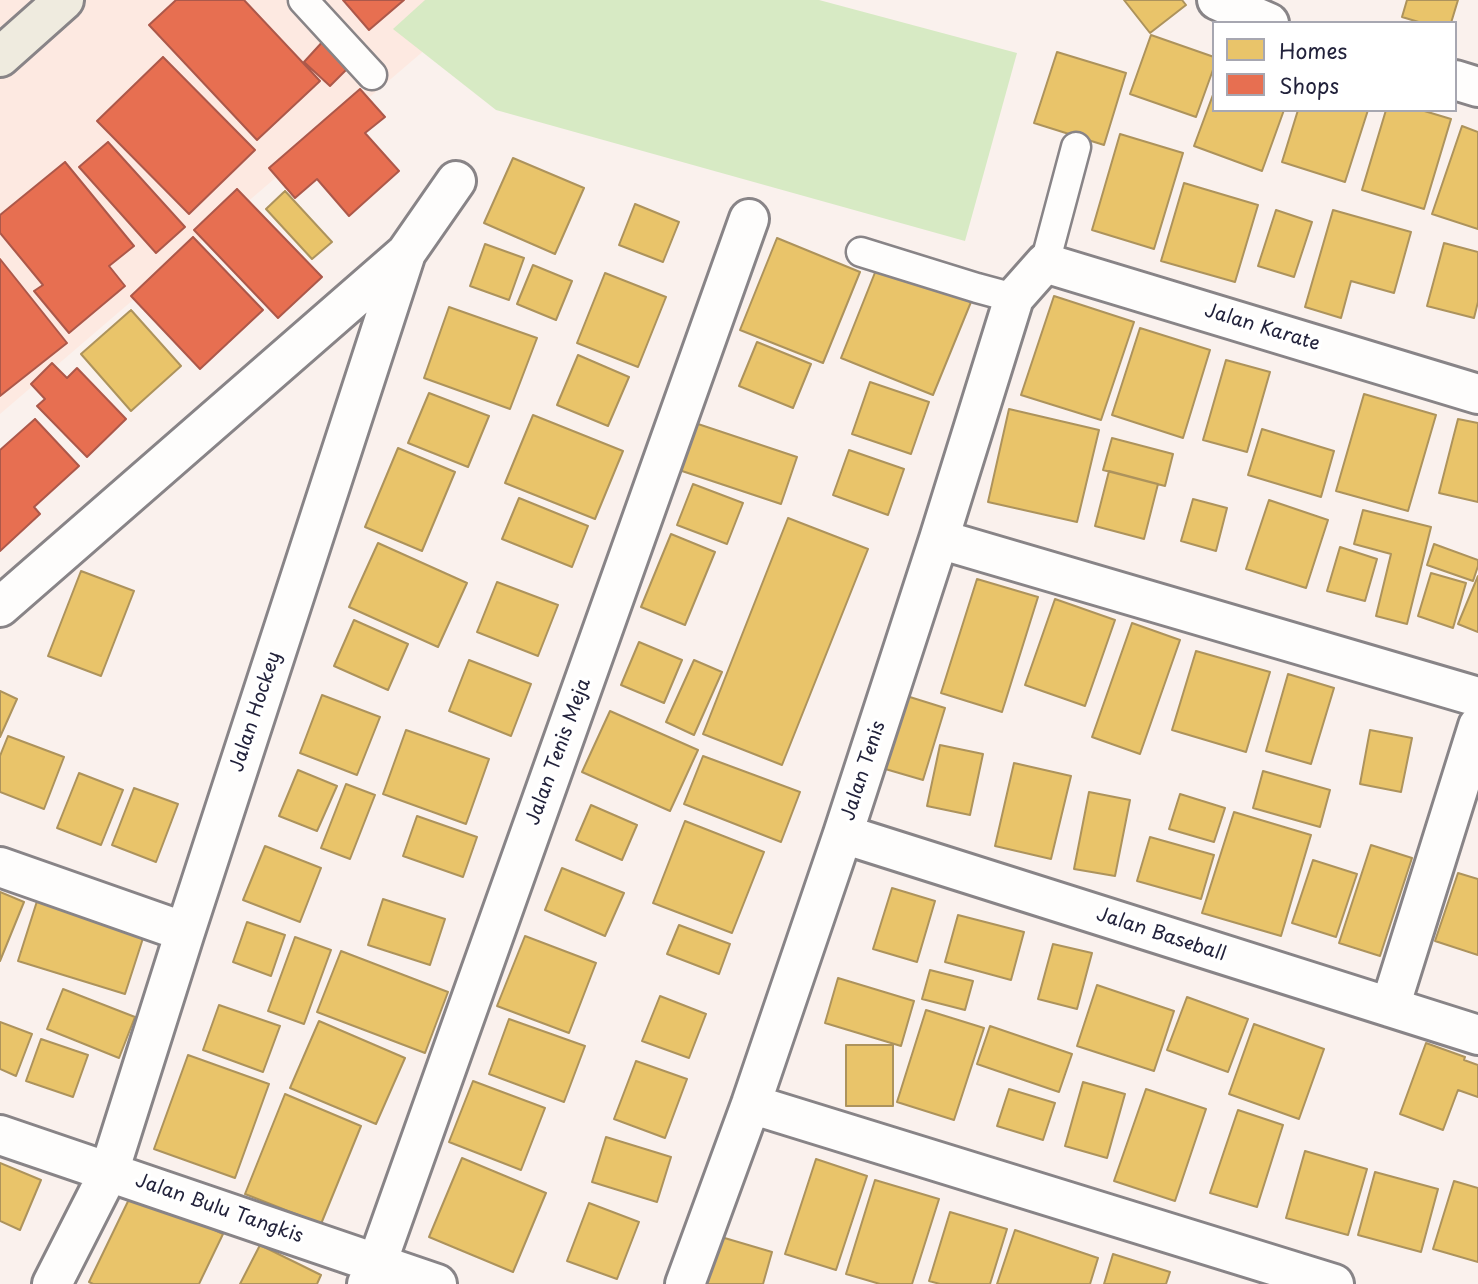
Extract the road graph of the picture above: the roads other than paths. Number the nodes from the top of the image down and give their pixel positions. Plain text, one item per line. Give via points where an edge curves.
1 (64, 0) edge
2 (303, 0) edge
3 (1217, 0) edge
4 (1264, 21) edge
5 (0, 57) edge
6 (372, 75) dead end
7 (1457, 81) edge
8 (1478, 87) edge
9 (1076, 147) dead end
10 (456, 181) dead end
11 (749, 219) dead end
12 (862, 252) dead end
13 (406, 253) junction
14 (1045, 263) junction
15 (1014, 298) junction
16 (1478, 394) edge
17 (939, 539) junction
18 (0, 607) edge
19 (1478, 697) edge
20 (1478, 726) edge
21 (843, 834) junction
22 (0, 867) edge
23 (184, 932) junction
24 (1390, 1007) junction
25 (1478, 1035) edge
26 (751, 1104) junction
27 (0, 1135) edge
28 (109, 1172) junction
29 (372, 1274) edge
30 (52, 1284) edge
31 (437, 1284) edge
32 (685, 1284) edge
33 (1334, 1284) edge

1 - 5 main road
2 - 6 lane
3 - 4 street
7 - 8 street
9 - 14 lane
10 - 13 street, Jalan Hockey
11 - 29 street, Jalan Tenis Meja
12 - 15 lane
13 - 18 street, Jalan Hockey
13 - 23 street, Jalan Hockey
14 - 15 street, Jalan Tenis
14 - 16 street, Jalan Karate
15 - 17 street, Jalan Tenis
17 - 19 street
17 - 21 street, Jalan Tenis
20 - 24 street
21 - 24 street, Jalan Baseball
21 - 26 street, Jalan Tenis
22 - 23 street
23 - 28 street, Jalan Hockey
24 - 25 street, Jalan Baseball
26 - 32 street, Jalan Tenis
26 - 33 street
27 - 28 street, Jalan Bulu Tangkis
28 - 29 street, Jalan Bulu Tangkis
28 - 30 street, Jalan Hockey
29 - 31 street, Jalan Bulu Tangkis

